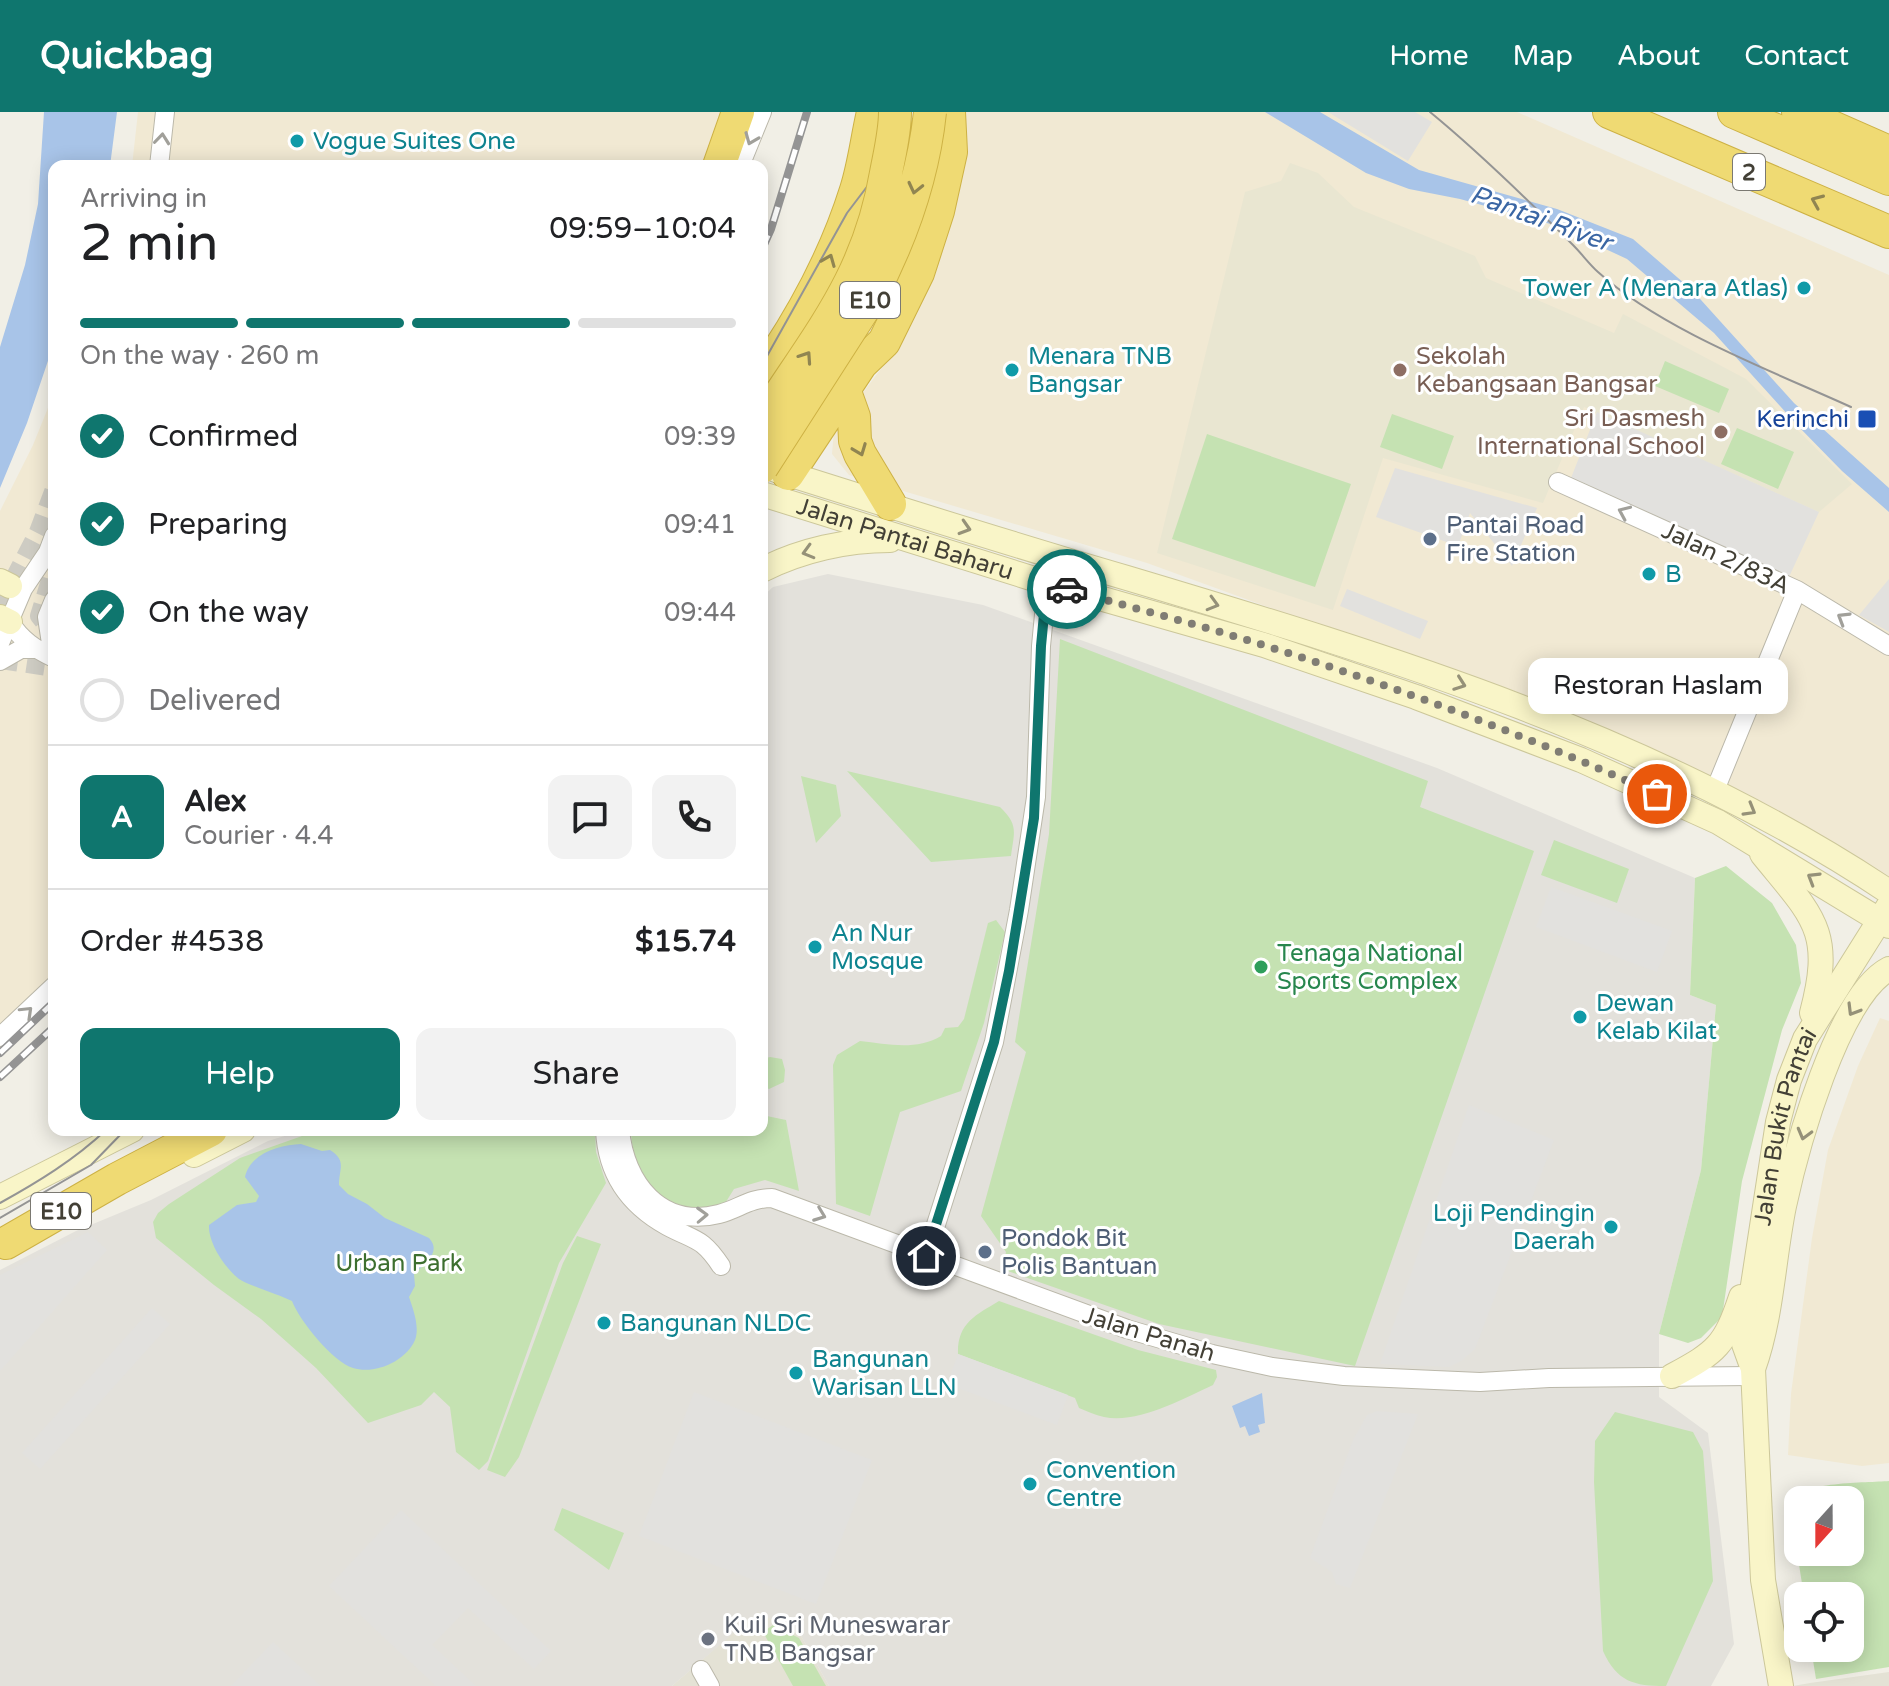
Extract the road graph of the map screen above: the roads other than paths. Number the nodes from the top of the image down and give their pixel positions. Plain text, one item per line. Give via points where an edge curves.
1 (165, 112) edge
2 (738, 112) edge
3 (762, 112) edge
4 (873, 112) edge
5 (895, 112) edge
6 (930, 112) edge
7 (949, 112) edge
8 (1609, 112) edge
9 (1734, 112) edge
10 (1798, 112) edge
11 (1854, 112) edge
12 (1889, 127) edge
13 (1889, 152) edge
14 (160, 160) edge
15 (721, 160) edge
16 (742, 160) edge
17 (1889, 179) edge
18 (1889, 232) edge
19 (768, 366) edge
20 (844, 389) junction
21 (768, 396) edge
22 (768, 413) edge
23 (1558, 482) dead end
24 (768, 485) edge
25 (890, 504) junction
26 (912, 541) junction
27 (48, 552) edge
28 (768, 568) edge
29 (1047, 583) junction
30 (1797, 590) junction
31 (3, 627) edge
32 (1889, 646) edge
33 (34, 649) junction
34 (48, 656) edge
35 (0, 661) edge
36 (1715, 790) junction
37 (1751, 841) junction
38 (1889, 892) edge
39 (1886, 916) edge
40 (1889, 969) edge
41 (48, 992) edge
42 (0, 1037) edge
43 (1805, 1039) junction
44 (120, 1136) edge
45 (199, 1136) edge
46 (231, 1136) edge
47 (613, 1137) edge
48 (0, 1197) edge
49 (1760, 1237) junction
50 (3, 1244) edge
51 (926, 1256) junction
52 (721, 1266) dead end
53 (1752, 1372) junction
54 (1672, 1376) junction
55 (1781, 1686) edge

14 -> 1 street
2 - 15 highway
3 -> 16 street
19 -> 4 highway via 828,266 857,188
22 -> 5 highway, E10, bridge via 830,321 869,245
6 -> 24 highway, E10, bridge via 909,211 883,273
7 - 20 highway via 951,152 924,259 884,342
18 -> 8 highway, 2
9 - 17 highway, 2
10 - 13 highway
11 - 12 highway
20 - 21 highway via 814,418 782,414
20 - 24 highway
20 -> 25 highway via 860,454
30 -> 23 street, Jalan 2/83A
24 - 25 main road, Jalan Pantai Baharu
24 - 26 main road, Jalan Pantai Baharu
25 -> 36 main road, Jalan Pantai Baharu via 1424,671 1525,707
26 -> 28 main road via 841,544
26 - 29 main road, Jalan Pantai Baharu
27 - 31 street
29 - 37 main road, Jalan Pantai Baharu via 1264,645 1416,697 1581,760
29 - 51 street via 1032,839 1003,1001 982,1085
32 -> 30 street, Jalan 2/83A
30 - 36 street
31 - 33 street
33 - 34 street
33 - 35 street via 21,649
36 -> 38 main road, Jalan Pantai Baharu
39 -> 37 main road, Jalan Pantai Baharu
37 - 43 main road via 1803,904 1820,939 1821,979
39 - 43 main road, Jalan Bukit Pantai
40 -> 53 main road, Jalan Bukit Pantai via 1871,980 1849,1016 1814,1100 1784,1206 1763,1339
42 -> 41 street
43 - 49 main road, Jalan Bukit Pantai via 1778,1122
44 - 48 main road
45 - 50 highway, E10
46 - 50 main road
47 -> 51 street, Jalan Panah via 639,1187 675,1212 719,1214 772,1198
47 - 52 street, Jalan Panah via 613,1172 622,1188 646,1212 704,1242
49 - 53 main road, Jalan Bukit Pantai via 1744,1344
49 - 54 main road via 1722,1343
51 - 54 street, Jalan Panah via 1148,1336 1272,1367 1480,1382
53 - 54 street, Jalan Panah
53 - 55 main road, Jalan Bukit Pantai via 1763,1580

